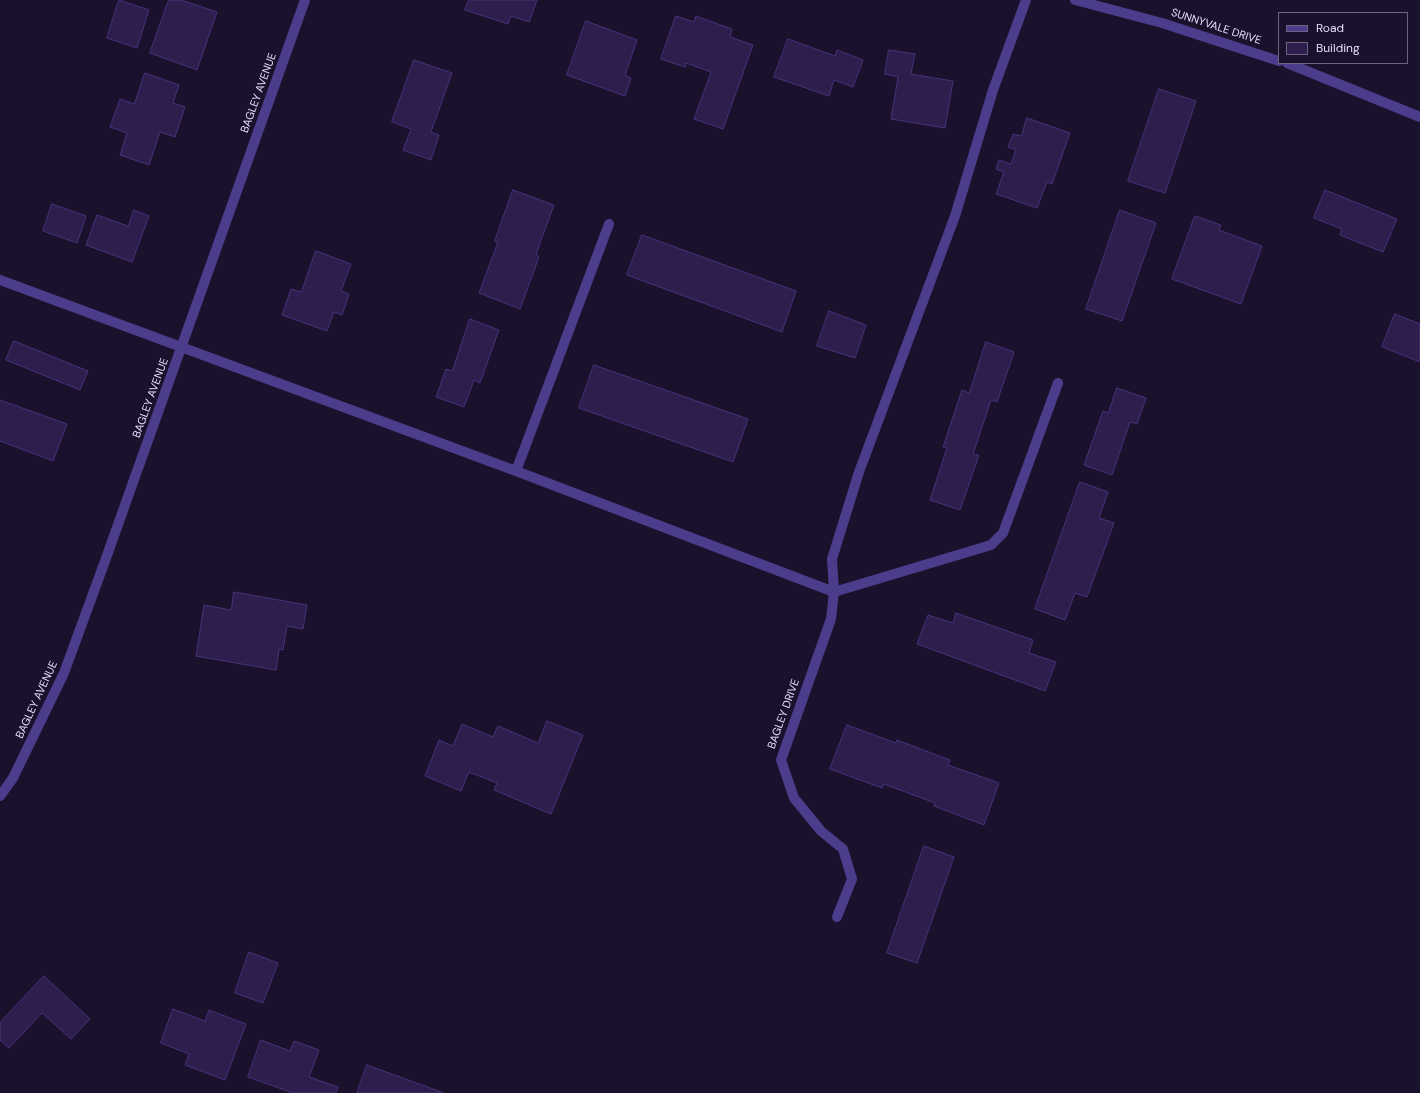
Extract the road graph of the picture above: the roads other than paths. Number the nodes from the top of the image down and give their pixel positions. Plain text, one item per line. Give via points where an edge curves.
1 (305, 0) edge
2 (1026, 0) edge
3 (1075, 0) edge
4 (1278, 60) edge
5 (1289, 64) edge
6 (1420, 117) edge
7 (609, 224) dead end
8 (0, 280) edge
9 (181, 348) junction
10 (1058, 383) dead end
11 (516, 471) junction
12 (834, 592) junction
13 (0, 796) edge
14 (837, 917) dead end

1 - 9 street, BAGLEY AVENUE
2 - 12 street, BAGLEY DRIVE via 993,90 955,216 859,472 832,559
3 - 4 street, SUNNYVALE DRIVE via 1162,23
5 - 6 street
7 - 11 street
8 - 9 street
9 - 11 street
9 - 13 street, BAGLEY AVENUE via 64,673 13,778
10 - 12 street via 1003,533 991,545
11 - 12 street
12 - 14 street, BAGLEY DRIVE via 831,619 780,760 794,798 821,831 843,849 852,879

